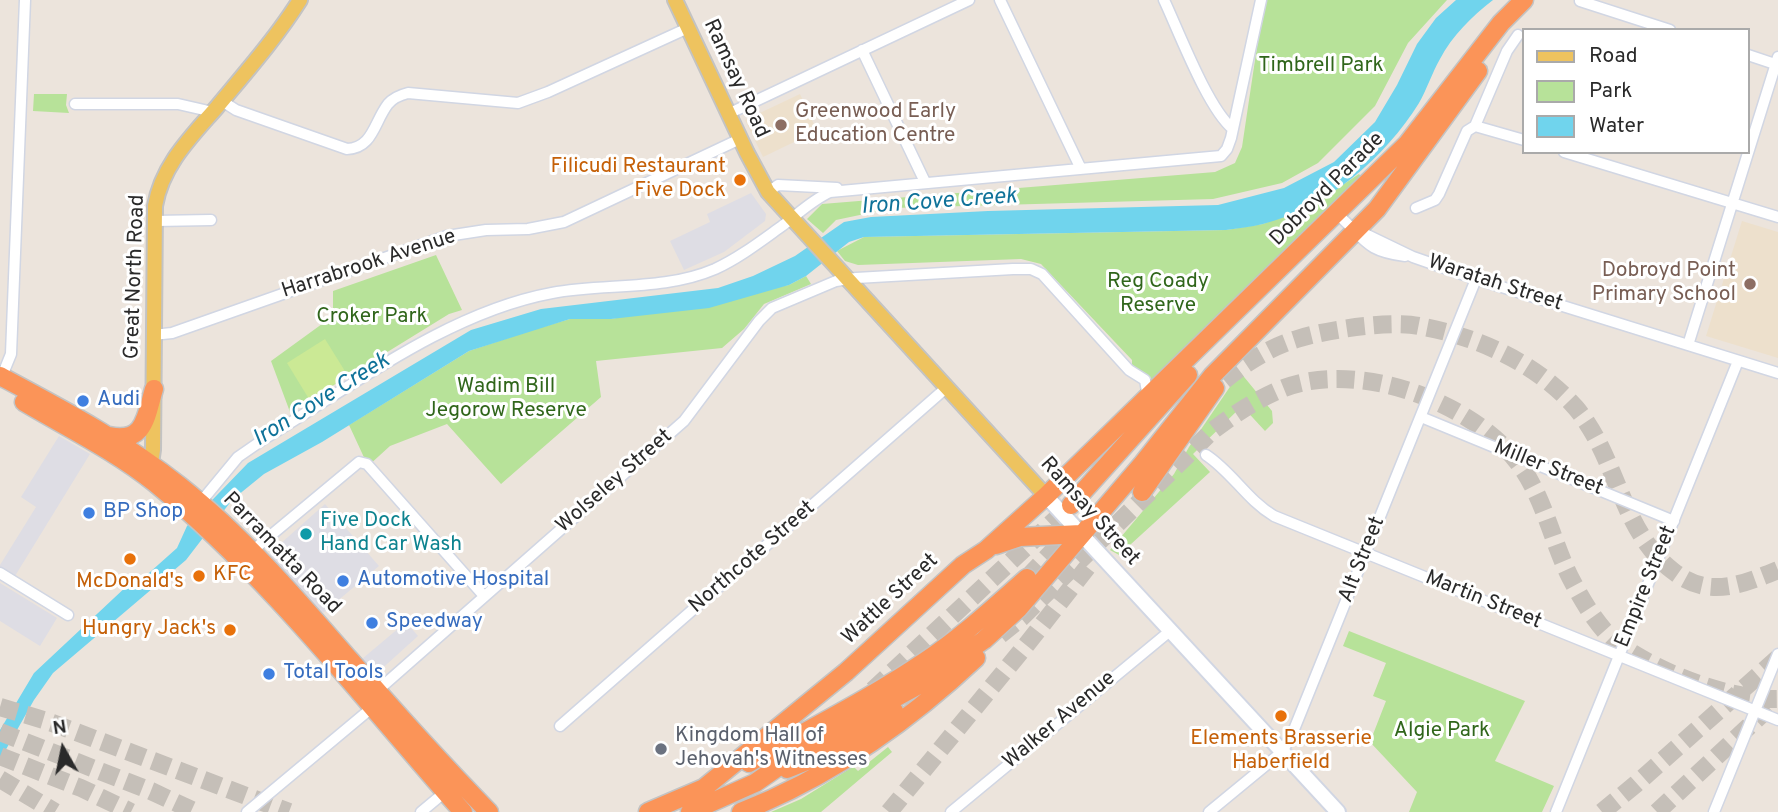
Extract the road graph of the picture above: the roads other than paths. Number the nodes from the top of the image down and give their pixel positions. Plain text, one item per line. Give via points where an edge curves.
1 (25, 0) edge
2 (300, 0) edge
3 (675, 0) edge
4 (970, 0) edge
5 (1000, 0) edge
6 (1164, 0) edge
7 (1261, 0) edge
8 (1524, 0) edge
9 (1540, 0) edge
10 (1580, 1) edge
11 (688, 27) junction
12 (1664, 28) edge
13 (1518, 35) dead end
14 (862, 50) junction
15 (1750, 55) edge
16 (1777, 62) edge
17 (75, 104) dead end
18 (217, 106) junction
19 (729, 114) junction
20 (1475, 126) junction
21 (1233, 129) junction
22 (740, 139) junction
23 (1522, 139) edge
24 (1750, 149) edge
25 (1571, 154) edge
26 (1748, 154) edge
27 (1081, 169) junction
28 (925, 183) junction
29 (844, 189) junction
30 (768, 192) junction
31 (1733, 203) junction
32 (1416, 208) dead end
33 (1778, 218) edge
34 (790, 219) junction
35 (211, 220) dead end
36 (155, 221) junction
37 (1346, 221) junction
38 (810, 240) joint
39 (847, 279) junction
40 (1476, 279) junction
41 (1260, 326) junction
42 (153, 335) junction
43 (1688, 345) junction
44 (1738, 361) junction
45 (1778, 373) edge
46 (0, 380) edge
47 (946, 388) junction
48 (154, 389) junction
49 (1148, 399) junction
50 (1421, 417) junction
51 (109, 436) junction
52 (1206, 455) dead end
53 (147, 469) junction
54 (1142, 492) dead end
55 (1046, 496) junction
56 (1071, 505) tunnel mouth
57 (200, 510) junction
58 (1674, 520) junction
59 (1081, 534) junction
60 (228, 538) junction
61 (986, 550) junction
62 (252, 551) junction
63 (1366, 553) junction
64 (0, 573) edge
65 (1027, 578) tunnel mouth
66 (484, 596) junction
67 (1019, 608) junction
68 (68, 615) dead end
69 (1170, 631) junction
70 (1778, 654) edge
71 (1619, 656) junction
72 (375, 698) junction
73 (909, 702) tunnel mouth
74 (1755, 711) junction
75 (1778, 720) edge
76 (560, 726) dead end
77 (1282, 752) junction
78 (755, 783) junction
79 (704, 788) junction
80 (445, 792) junction
81 (247, 812) edge
82 (421, 812) edge
83 (463, 812) edge
84 (489, 812) edge
85 (648, 812) edge
86 (690, 812) edge
87 (741, 812) edge
88 (951, 812) edge
89 (1209, 812) edge
90 (1338, 812) edge
91 (1556, 812) edge
92 (1714, 812) edge

1 - 46 street via 11,354
2 - 18 main road, Great North Road
3 - 11 main road, Ramsay Road
4 - 14 street
5 - 27 street
6 - 21 street via 1212,102
7 - 21 street
8 - 37 highway, Dobroyd Parade
9 - 37 highway, Dobroyd Parade via 1500,41 1377,209
10 - 12 street
11 - 18 street via 518,103 408,93 396,97 369,138 356,149
11 - 19 main road, Ramsay Road
13 - 20 street
14 - 19 street
14 - 28 street
15 - 16 street
16 - 24 street
17 - 18 street
18 - 36 main road, Great North Road via 166,170 157,194
19 - 22 main road, Ramsay Road
20 - 23 street
20 - 32 street via 1467,131 1435,200
21 - 27 street via 1221,156
22 - 30 main road, Ramsay Road
22 - 42 street, Harrabrook Avenue via 564,222 447,236 172,333
25 - 31 street
26 - 31 street
27 - 28 street
28 - 29 street
29 - 30 street via 778,184
29 - 34 street via 822,195
30 - 34 main road, Ramsay Road
31 - 33 street
31 - 43 street
34 - 38 main road, Ramsay Road
34 - 57 street via 739,256 696,275 551,293 451,326 238,457
35 - 36 street
36 - 42 main road, Great North Road
37 - 40 street, Waratah Street via 1377,251 1413,257
37 - 41 highway, Dobroyd Parade
37 - 49 highway, Dobroyd Parade
37 - 56 highway via 1208,353
38 - 39 main road, Ramsay Street
39 - 47 main road, Ramsay Street
39 - 49 street via 1036,270 1125,366 1145,380
39 - 66 street, Wolseley Street via 768,311 684,421
40 - 43 street, Waratah Street
40 - 50 street, Alt Street
41 - 54 highway
41 - 59 highway, Dobroyd Parade via 1212,376
42 - 48 main road, Great North Road
43 - 44 street, Waratah Street
44 - 45 street, Waratah Street
44 - 58 street, Empire Street
46 - 51 highway, Parramatta Road
46 - 53 highway, Parramatta Road via 127,463
47 - 55 main road, Ramsay Street
47 - 76 street, Northcote Street
48 - 51 highway via 139,431 125,438
48 - 53 main road, Great North Road
49 - 55 highway, Wattle Street
50 - 58 street, Miller Street
50 - 63 street, Alt Street
51 - 53 highway, Parramatta Road
52 - 63 street, Martin Street via 1260,508
53 - 57 highway, Parramatta Road
55 - 59 main road, Ramsay Street
55 - 61 highway, Wattle Street
57 - 60 highway, Parramatta Road
58 - 71 street, Empire Street
59 - 61 highway via 1020,537
59 - 67 highway
59 - 69 main road, Ramsay Street
60 - 62 highway, Parramatta Road
60 - 72 highway, Parramatta Road via 281,602
61 - 79 highway, Wattle Street
62 - 66 street via 359,462 367,464
62 - 72 highway, Parramatta Road
63 - 71 street, Martin Street
63 - 77 street, Alt Street
64 - 68 street
65 - 79 highway via 971,626 889,685
66 - 72 street, Wolseley Street
67 - 78 highway via 952,664 811,744
67 - 87 highway via 1001,634 925,705 825,772
69 - 77 main road, Ramsay Street
69 - 88 street, Walker Avenue
70 - 74 street
71 - 74 street, Martin Street
71 - 91 street, Empire Street
72 - 80 highway, Parramatta Road
72 - 81 street, Wolseley Street
72 - 84 highway, Parramatta Road
73 - 78 highway via 817,757
74 - 75 street, Martin Street
74 - 92 street
77 - 89 street, Alt Street
77 - 90 main road, Ramsay Street
78 - 86 highway
79 - 85 highway, Wattle Street
80 - 82 street
80 - 83 highway, Parramatta Road

